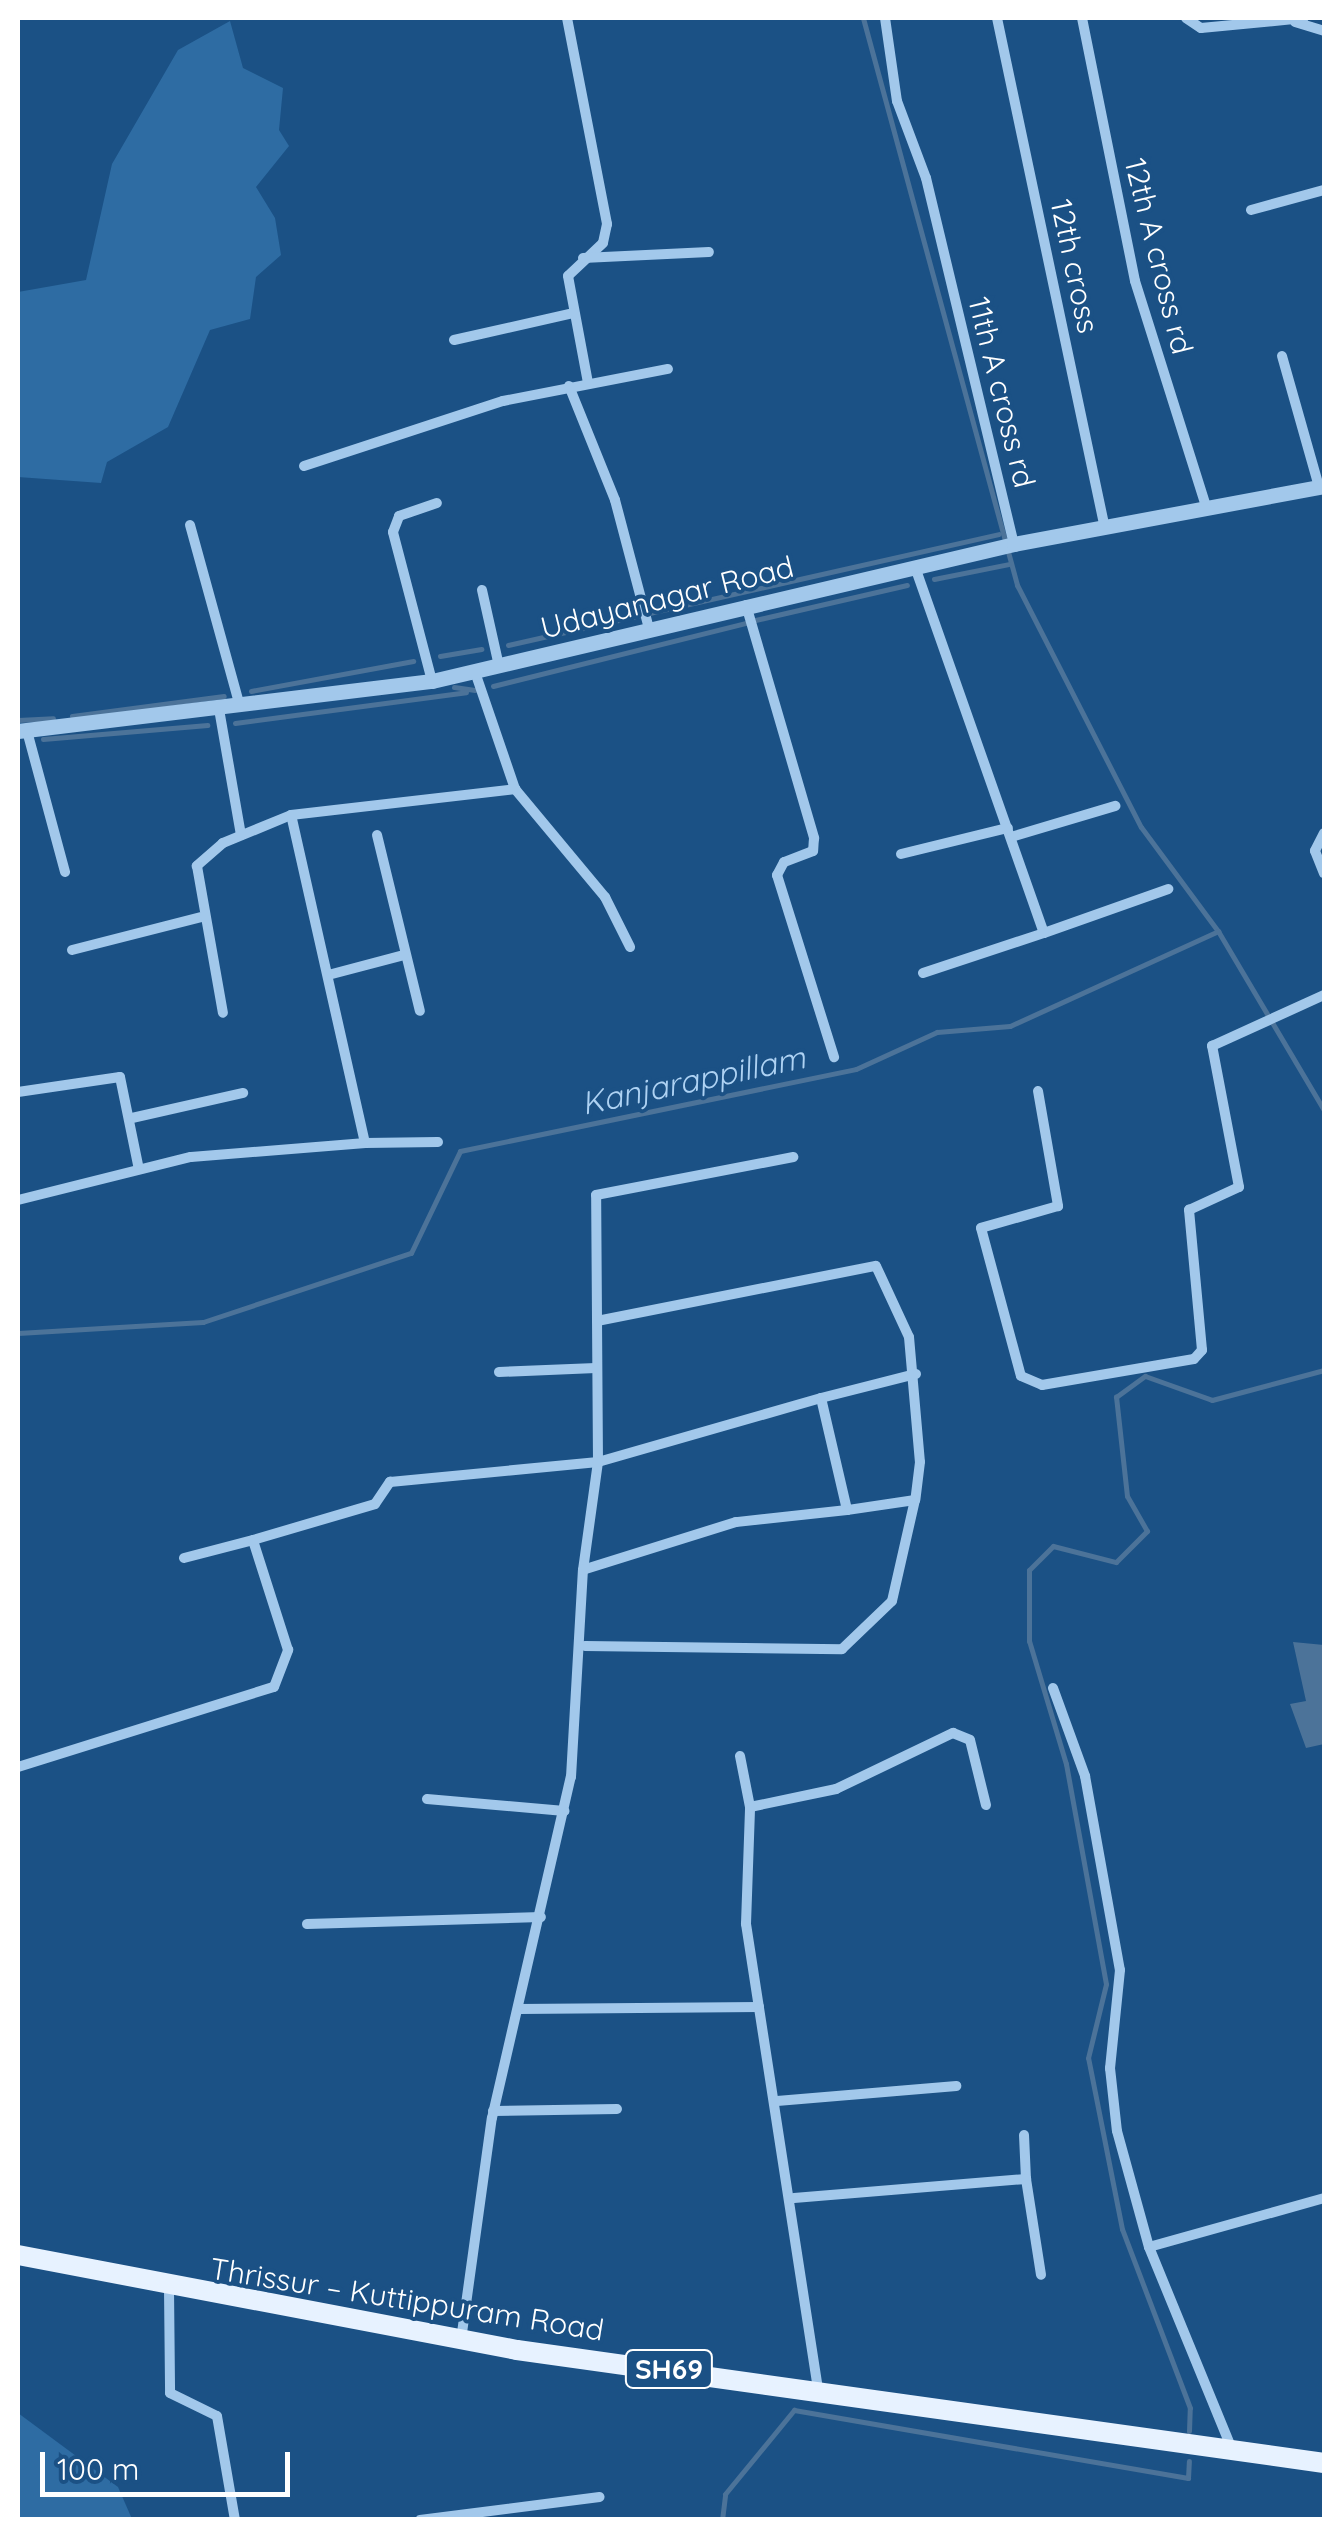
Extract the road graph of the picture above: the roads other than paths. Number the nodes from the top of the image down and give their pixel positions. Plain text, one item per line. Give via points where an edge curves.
1 (566, 18) edge
2 (885, 18) edge
3 (996, 18) edge
4 (1082, 18) edge
5 (1186, 18) edge
6 (1299, 20) edge
7 (1324, 31) edge
8 (1324, 190) edge
9 (1251, 210) dead end
10 (709, 252) dead end
11 (582, 258) junction
12 (574, 313) junction
13 (454, 340) dead end
14 (1282, 356) dead end
15 (668, 370) dead end
16 (588, 384) junction
17 (569, 386) junction
18 (304, 466) dead end
19 (1322, 487) edge
20 (438, 503) dead end
21 (1205, 503) junction
22 (1104, 524) junction
23 (190, 525) dead end
24 (1007, 545) junction
25 (915, 567) junction
26 (482, 590) dead end
27 (746, 605) junction
28 (647, 620) junction
29 (499, 666) junction
30 (475, 672) junction
31 (432, 681) junction
32 (240, 706) junction
33 (218, 709) junction
34 (22, 731) edge
35 (515, 789) junction
36 (1114, 806) dead end
37 (291, 815) junction
38 (1009, 833) junction
39 (1324, 833) edge
40 (377, 835) dead end
41 (241, 836) junction
42 (901, 854) dead end
43 (65, 872) dead end
44 (1324, 873) edge
45 (1168, 890) dead end
46 (201, 917) junction
47 (1044, 933) junction
48 (630, 947) dead end
49 (72, 950) dead end
50 (404, 954) junction
51 (923, 973) dead end
52 (332, 974) junction
53 (1324, 995) edge
54 (420, 1011) dead end
55 (223, 1013) dead end
56 (834, 1057) dead end
57 (18, 1092) edge
58 (1038, 1092) dead end
59 (243, 1093) dead end
60 (132, 1118) junction
61 (438, 1142) dead end
62 (365, 1143) junction
63 (794, 1157) dead end
64 (138, 1166) junction
65 (18, 1200) edge
66 (598, 1321) junction
67 (596, 1368) junction
68 (498, 1372) dead end
69 (916, 1374) junction
70 (821, 1398) junction
71 (598, 1462) junction
72 (915, 1500) junction
73 (847, 1510) junction
74 (254, 1540) junction
75 (184, 1558) dead end
76 (583, 1570) junction
77 (586, 1646) junction
78 (1053, 1688) dead end
79 (740, 1756) dead end
80 (18, 1767) edge
81 (427, 1799) dead end
82 (986, 1805) dead end
83 (750, 1807) junction
84 (564, 1810) junction
85 (541, 1917) junction
86 (307, 1924) dead end
87 (759, 2007) junction
88 (519, 2009) junction
89 (956, 2086) dead end
90 (777, 2100) junction
91 (617, 2110) dead end
92 (493, 2112) junction
93 (1024, 2135) dead end
94 (1026, 2180) junction
95 (794, 2198) junction
96 (1324, 2198) edge
97 (1149, 2247) junction
98 (18, 2255) edge
99 (1040, 2275) dead end
100 (169, 2290) junction
101 (461, 2341) junction
102 (818, 2389) junction
103 (1233, 2450) junction
104 (1324, 2462) edge
105 (600, 2497) dead end
106 (500, 2515) edge
107 (234, 2520) edge
108 (420, 2520) edge

1 - 11 street via 607,224 602,243
2 - 24 street, 11th A cross rd via 898,101 941,252
3 - 22 street, 12th cross
4 - 21 street, 12th A cross rd via 1136,281
5 - 6 street via 1200,28
6 - 7 street
8 - 9 street
10 - 11 street
11 - 12 street via 568,276
12 - 13 street
12 - 16 street
14 - 19 street
15 - 16 street
16 - 17 street
17 - 18 street
17 - 28 street
19 - 21 street, Udayanagar Road
20 - 31 street via 399,516 393,532
21 - 22 street, Udayanagar Road
22 - 24 street, Udayanagar Road
23 - 32 street
24 - 25 street, Udayanagar Road
25 - 27 street, Udayanagar Road
25 - 38 street
26 - 29 street
27 - 28 street, Udayanagar Road
27 - 56 street via 814,838 813,852 784,862 777,874
28 - 29 street, Udayanagar Road
29 - 30 street, Udayanagar Road
30 - 31 street, Udayanagar Road
30 - 35 street
31 - 32 street, Udayanagar Road
32 - 33 street, Udayanagar Road
33 - 34 street, Udayanagar Road
33 - 41 street
34 - 43 street
35 - 37 street
35 - 48 street via 605,897
36 - 38 street
37 - 41 street
37 - 52 street
38 - 42 street
38 - 47 street
39 - 44 street via 1316,851
40 - 50 street
41 - 46 street via 198,866
45 - 47 street
46 - 49 street
46 - 55 street
47 - 51 street
50 - 52 street
50 - 54 street
52 - 62 street
53 - 58 street via 1212,1046 1239,1187 1189,1210 1202,1350 1182,1363 1042,1385 1021,1376 981,1228 1058,1206
57 - 60 street via 113,1074 126,1083
59 - 60 street
60 - 64 street
61 - 62 street
62 - 64 street
63 - 66 street via 596,1195
64 - 65 street
66 - 67 street
66 - 69 street via 876,1266 901,1309
67 - 68 street
67 - 71 street
69 - 70 street
69 - 72 street
70 - 71 street
70 - 73 street
71 - 74 street via 390,1482 376,1504
71 - 76 street
72 - 73 street
72 - 77 street via 892,1601 842,1649
73 - 76 street via 736,1522
74 - 75 street
74 - 80 street via 288,1650 274,1687
76 - 77 street
77 - 84 street
78 - 97 street via 1086,1776 1120,1970 1110,2068
79 - 83 street
81 - 84 street
82 - 83 street via 970,1740 953,1734 836,1789
83 - 87 street via 746,1924
84 - 85 street
85 - 86 street
85 - 88 street
87 - 88 street
87 - 90 street
88 - 92 street
89 - 90 street
90 - 95 street
91 - 92 street
92 - 101 street
93 - 94 street
94 - 95 street
94 - 99 street
95 - 102 street
96 - 97 street
97 - 103 street
98 - 100 main road, Thrissur – Kuttippuram Road / SH69
100 - 101 main road, Thrissur – Kuttippuram Road / SH69
100 - 107 street via 170,2393 217,2416
101 - 102 main road, Thrissur – Kuttippuram Road / SH69
102 - 103 main road, Thrissur – Kuttippuram Road / SH69 via 1057,2432
103 - 104 main road, Thrissur – Kuttippuram Road / SH69
105 - 106 street
106 - 108 street

